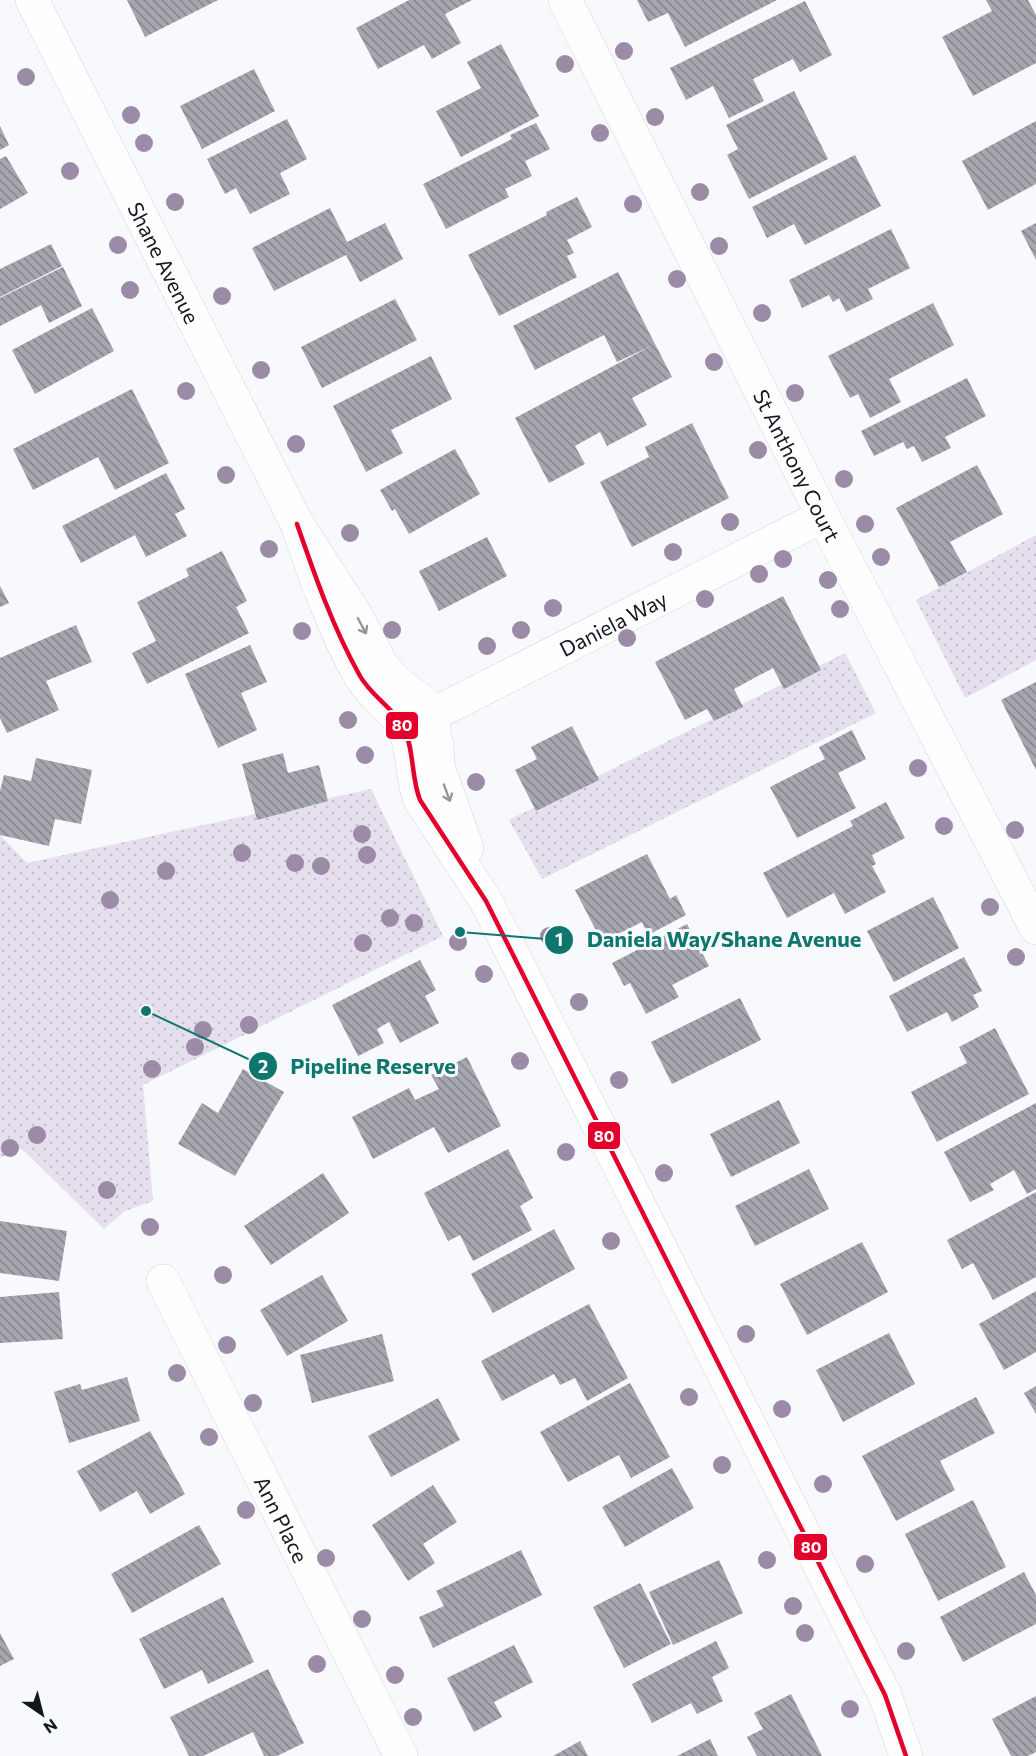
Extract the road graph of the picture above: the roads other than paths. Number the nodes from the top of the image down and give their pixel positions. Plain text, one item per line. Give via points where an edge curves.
1 (32, 0) edge
2 (565, 0) edge
3 (822, 516) junction
4 (417, 722) junction
5 (1036, 928) edge
6 (163, 1281) dead end
7 (885, 1695) junction
8 (401, 1756) edge
9 (906, 1756) edge
10 (930, 1756) edge

1 - 4 street, Shane Avenue via 297,524 333,625 352,661 374,696 395,715
2 - 3 street, St Anthony Court
3 - 4 street, Daniela Way
3 - 5 street, St Anthony Court
4 - 7 street, Shane Avenue via 410,744 413,782 420,800 486,901
6 - 8 street, Ann Place
7 - 9 street, Shane Avenue
7 - 10 street, Shane Avenue

